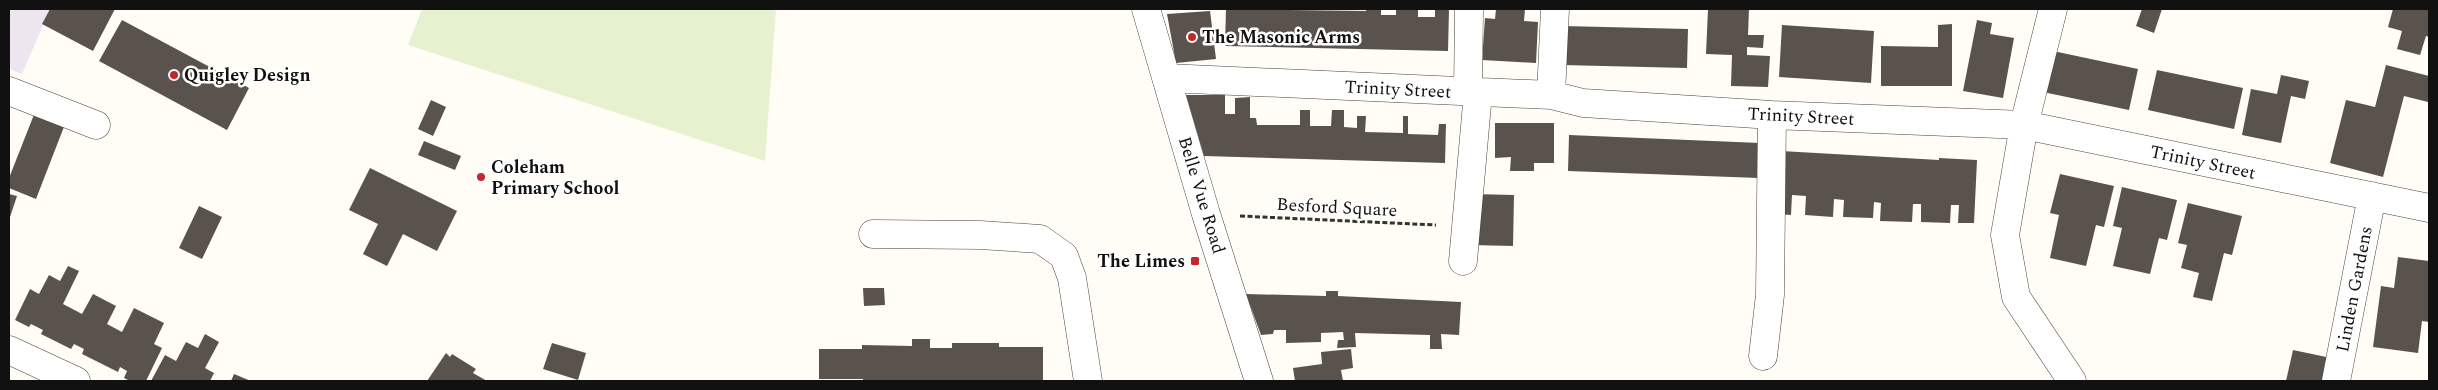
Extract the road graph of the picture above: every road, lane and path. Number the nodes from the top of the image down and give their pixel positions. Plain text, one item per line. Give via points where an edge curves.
1 (1146, 9) edge
2 (1469, 9) edge
3 (1554, 9) edge
4 (2053, 9) edge
5 (1167, 78) junction
6 (9, 91) edge
7 (1473, 93) junction
8 (1551, 95) junction
9 (1772, 115) junction
10 (96, 124) dead end
11 (2024, 125) junction
12 (2372, 196) junction
13 (2429, 208) edge
14 (1206, 214) junction
15 (1467, 226) junction
16 (873, 234) dead end
17 (1463, 261) dead end
18 (9, 350) edge
19 (1763, 356) dead end
20 (76, 381) edge
21 (1088, 381) edge
22 (1259, 381) edge
23 (2072, 381) edge
24 (2336, 381) edge

1 - 5 street, Belle Vue Road
2 - 7 street
3 - 8 street
4 - 11 street
5 - 7 street, Trinity Street
5 - 14 street, Belle Vue Road
6 - 10 street
7 - 8 street, Trinity Street
7 - 15 street
8 - 9 street, Trinity Street via 1583,103
9 - 11 street, Trinity Street
9 - 19 street via 1770,296
11 - 12 street, Trinity Street
11 - 23 street via 2005,235 2016,297
12 - 13 street, Trinity Street
12 - 24 street, Linden Gardens
14 - 15 path, Besford Square
14 - 22 street, Belle Vue Road
15 - 17 street
16 - 21 street via 1040,239 1064,256 1072,278
18 - 20 street

